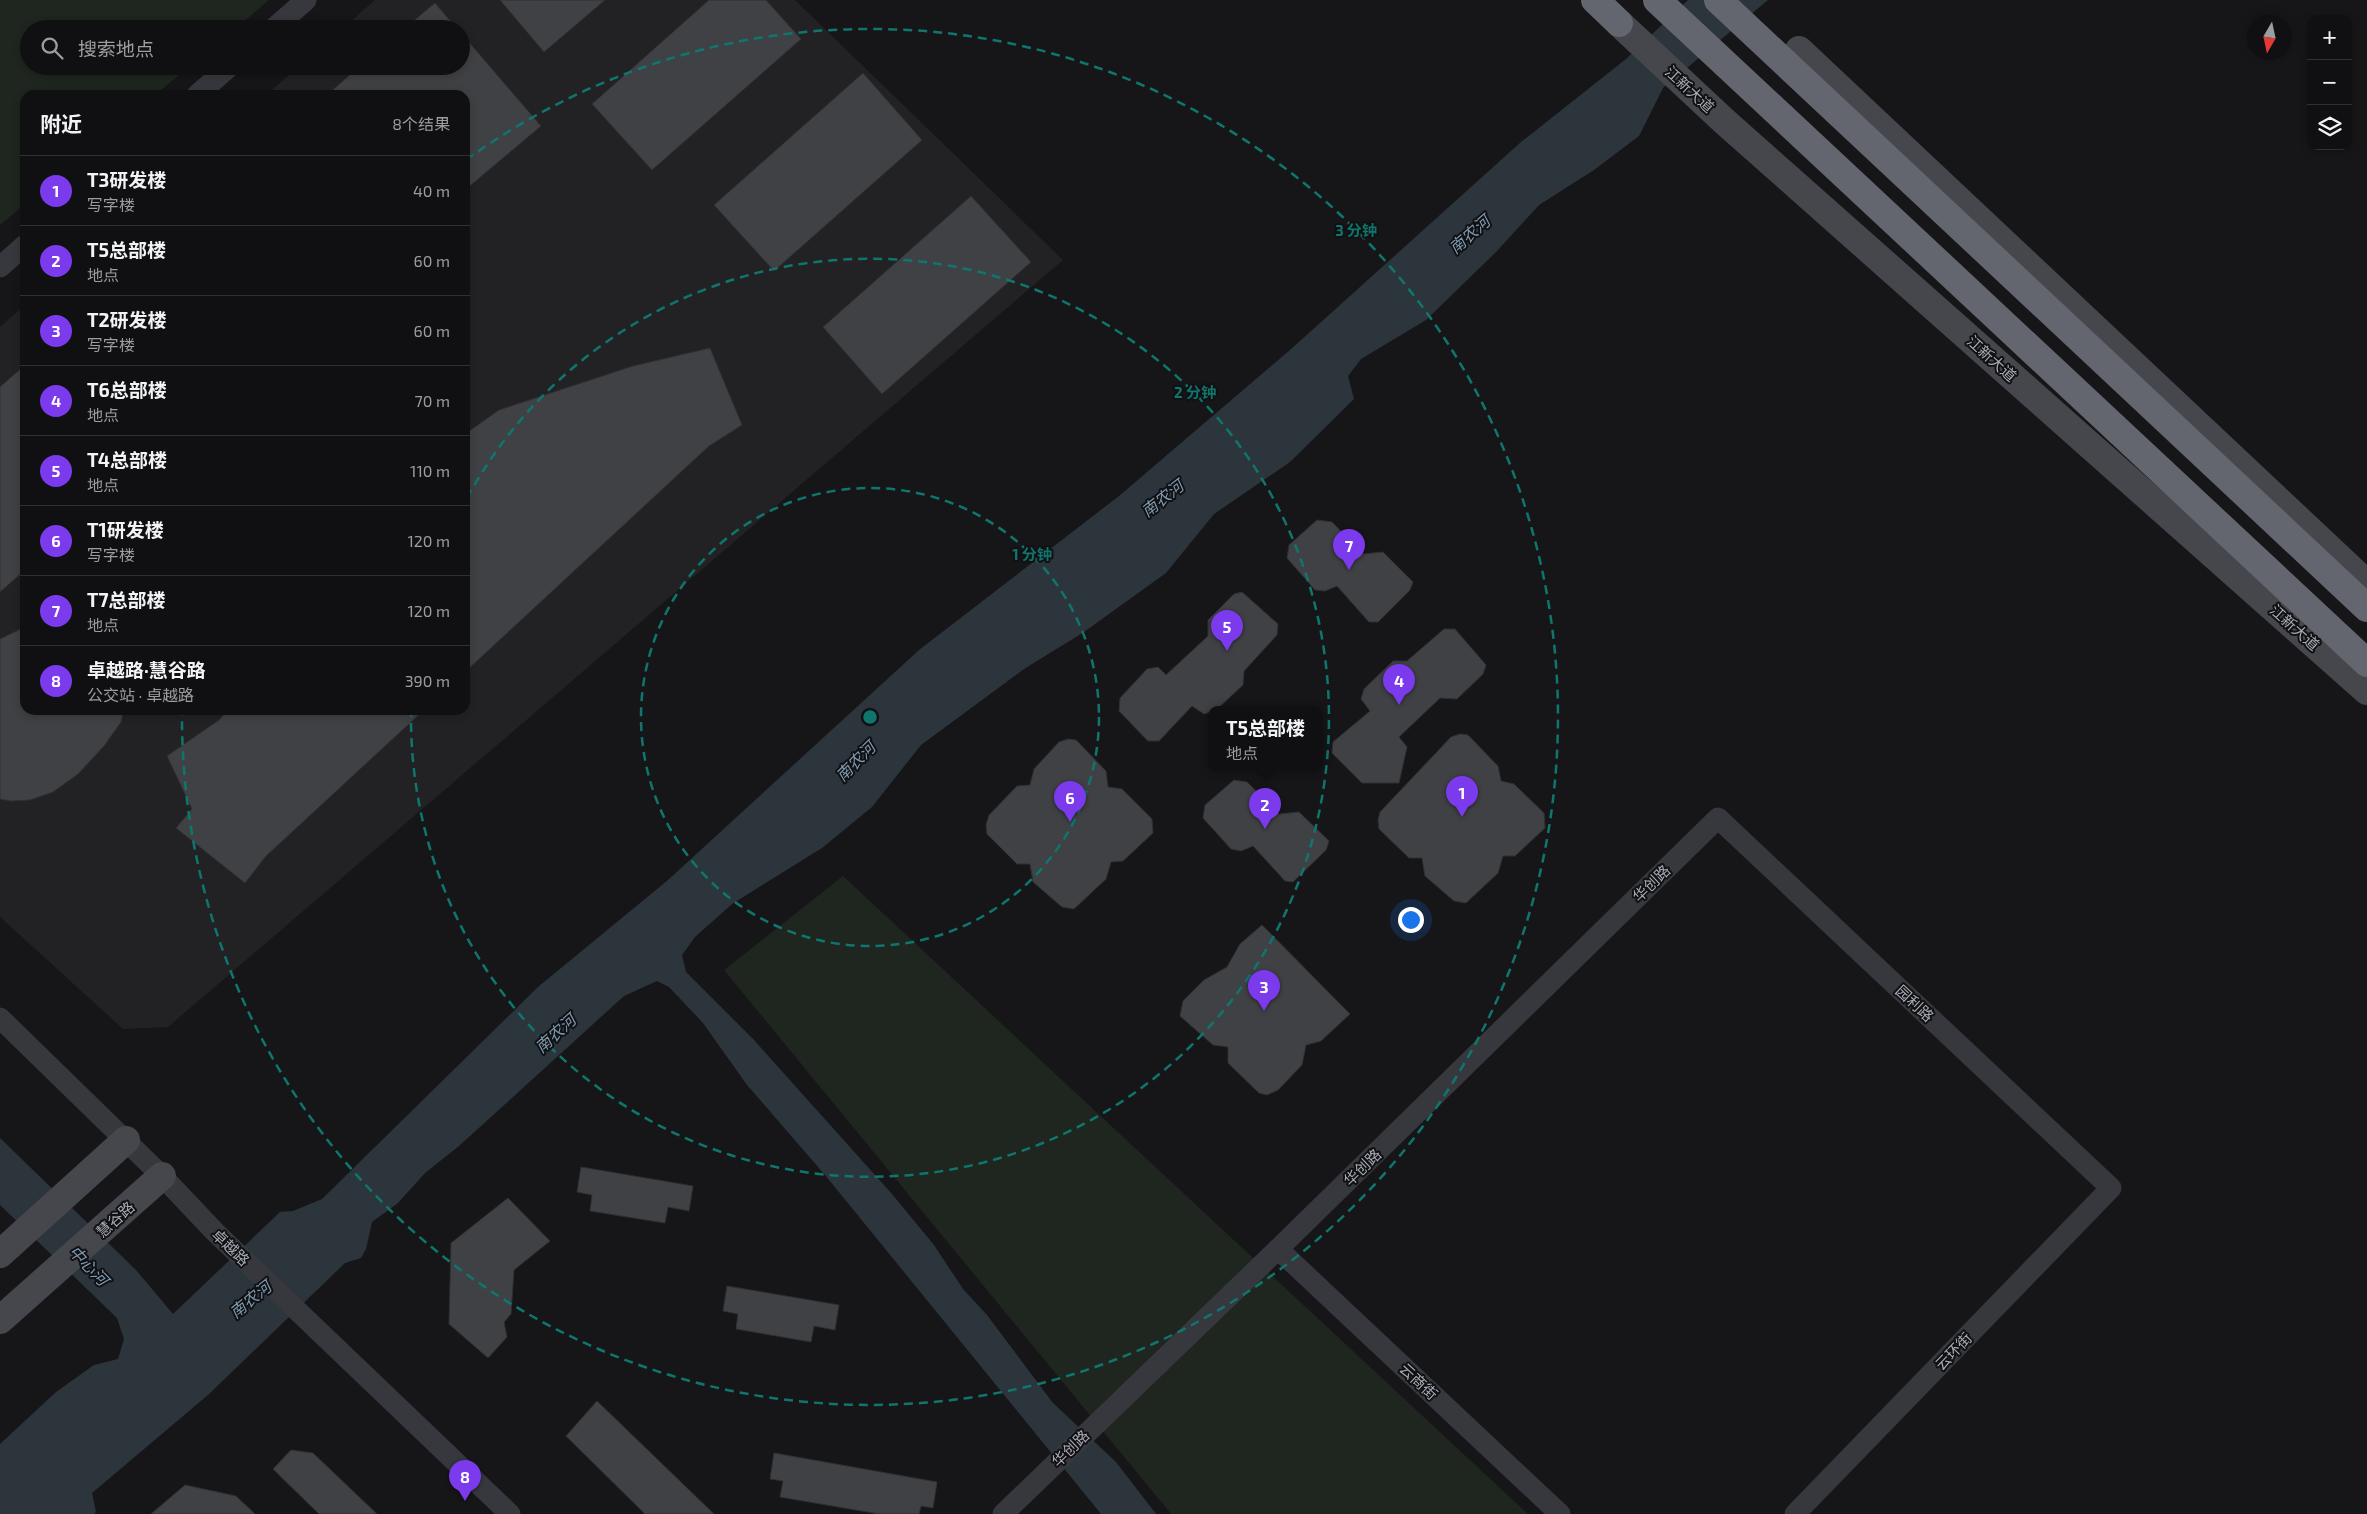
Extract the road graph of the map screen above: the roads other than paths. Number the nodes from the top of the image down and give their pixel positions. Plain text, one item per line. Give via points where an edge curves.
1 (306, 0) edge
2 (1595, 0) edge
3 (1657, 0) edge
4 (1718, 0) edge
5 (1745, 0) edge
6 (283, 20) edge
7 (1619, 23) joint
8 (1799, 50) joint
9 (220, 75) edge
10 (203, 90) edge
11 (20, 249) edge
12 (0, 267) edge
13 (2367, 584) edge
14 (2367, 608) edge
15 (2367, 663) edge
16 (2367, 691) edge
17 (1718, 818) joint
18 (0, 1018) edge
19 (126, 1140) junction
20 (162, 1176) junction
21 (2111, 1188) joint
22 (5, 1249) edge
23 (1278, 1249) junction
24 (0, 1320) edge
25 (510, 1514) edge
26 (1003, 1514) edge
27 (1560, 1514) edge
28 (1795, 1514) edge

1 - 6 street
2 - 7 highway
3 - 15 highway, 江新大道
4 - 14 highway
5 - 8 highway
7 - 16 street, 江新大道 via 1724,121
8 - 13 street
9 - 10 street
11 - 12 street
17 - 21 street, 园利路
17 - 23 street, 华创路
18 - 19 street, 卓越路
19 - 20 street, 卓越路
19 - 22 street
20 - 24 street, 慧谷路
20 - 25 street, 卓越路 via 214,1232
21 - 28 street, 云环街
23 - 26 street, 华创路
23 - 27 street, 云商街

